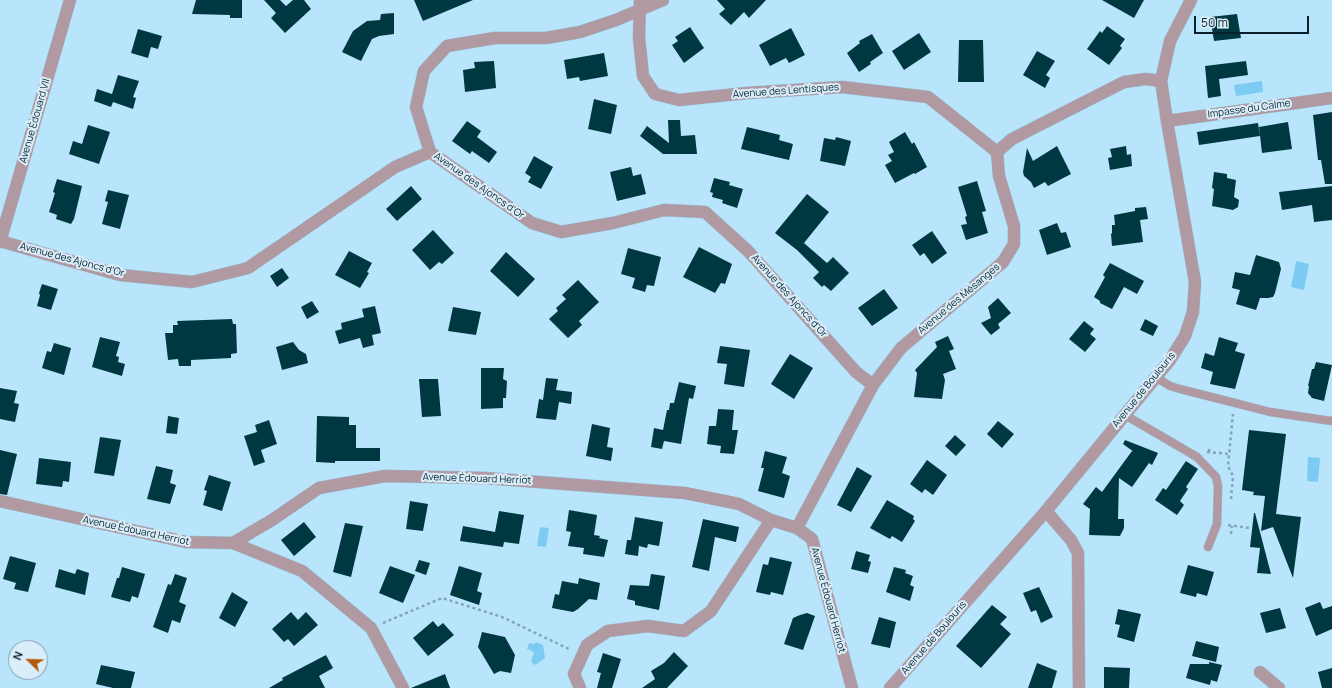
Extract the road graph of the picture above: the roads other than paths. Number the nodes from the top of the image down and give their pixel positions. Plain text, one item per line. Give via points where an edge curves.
1 (70, 0) edge
2 (663, 0) edge
3 (1190, 0) edge
4 (640, 5) edge
5 (1161, 81) junction
6 (1332, 98) edge
7 (1166, 121) junction
8 (430, 152) junction
9 (997, 152) junction
10 (0, 241) edge
11 (1155, 377) junction
12 (873, 386) junction
13 (1124, 415) junction
14 (1332, 421) edge
15 (0, 501) edge
16 (1046, 511) junction
17 (771, 520) junction
18 (797, 528) junction
19 (233, 543) junction
20 (1208, 548) dead end
21 (1260, 672) dead end
22 (403, 688) edge
23 (580, 688) edge
24 (852, 688) edge
25 (890, 688) edge
26 (1079, 688) edge
27 (1279, 688) edge

1 - 10 street, Avenue Édouard VII
2 - 4 street
3 - 5 street, Avenue de Boulouris via 1170,41
4 - 8 street via 616,20 573,34 546,38 495,38 447,46 424,71 416,107
4 - 9 street, Avenue des Lentisques via 639,38 643,76 655,94 679,100 842,87 928,97
5 - 7 street, Avenue de Boulouris
5 - 9 street via 1146,79 1124,82 1012,139
6 - 7 street, Impasse du Calme
7 - 11 street, Avenue de Boulouris via 1195,282 1193,312 1185,336 1170,360
8 - 10 street, Avenue des Ajoncs d'Or via 395,167 248,268 192,282 120,275
8 - 12 street, Avenue des Ajoncs d'Or via 532,223 561,232 613,224 664,210 705,212 748,250 856,372
9 - 12 street, Avenue des Mésanges via 999,176 1014,226 1014,244 1003,262 901,348
11 - 13 street, Avenue de Boulouris
11 - 14 lane via 1170,386 1270,412
12 - 18 street, Avenue des Mésanges
13 - 16 street, Avenue de Boulouris
13 - 20 lane via 1197,457 1216,476 1217,524
15 - 19 street, Avenue Édouard Herriot via 186,542
16 - 25 street, Avenue de Boulouris
16 - 26 street via 1071,540 1078,553
17 - 18 street, Avenue Édouard Herriot
17 - 19 street, Avenue Édouard Herriot via 739,504 685,493 485,478 386,476 319,488
17 - 23 street via 711,611 684,631 648,626 608,631 587,645 582,655 574,674
18 - 24 street, Avenue Édouard Herriot via 812,539
19 - 22 street via 302,571 371,628
21 - 27 street

